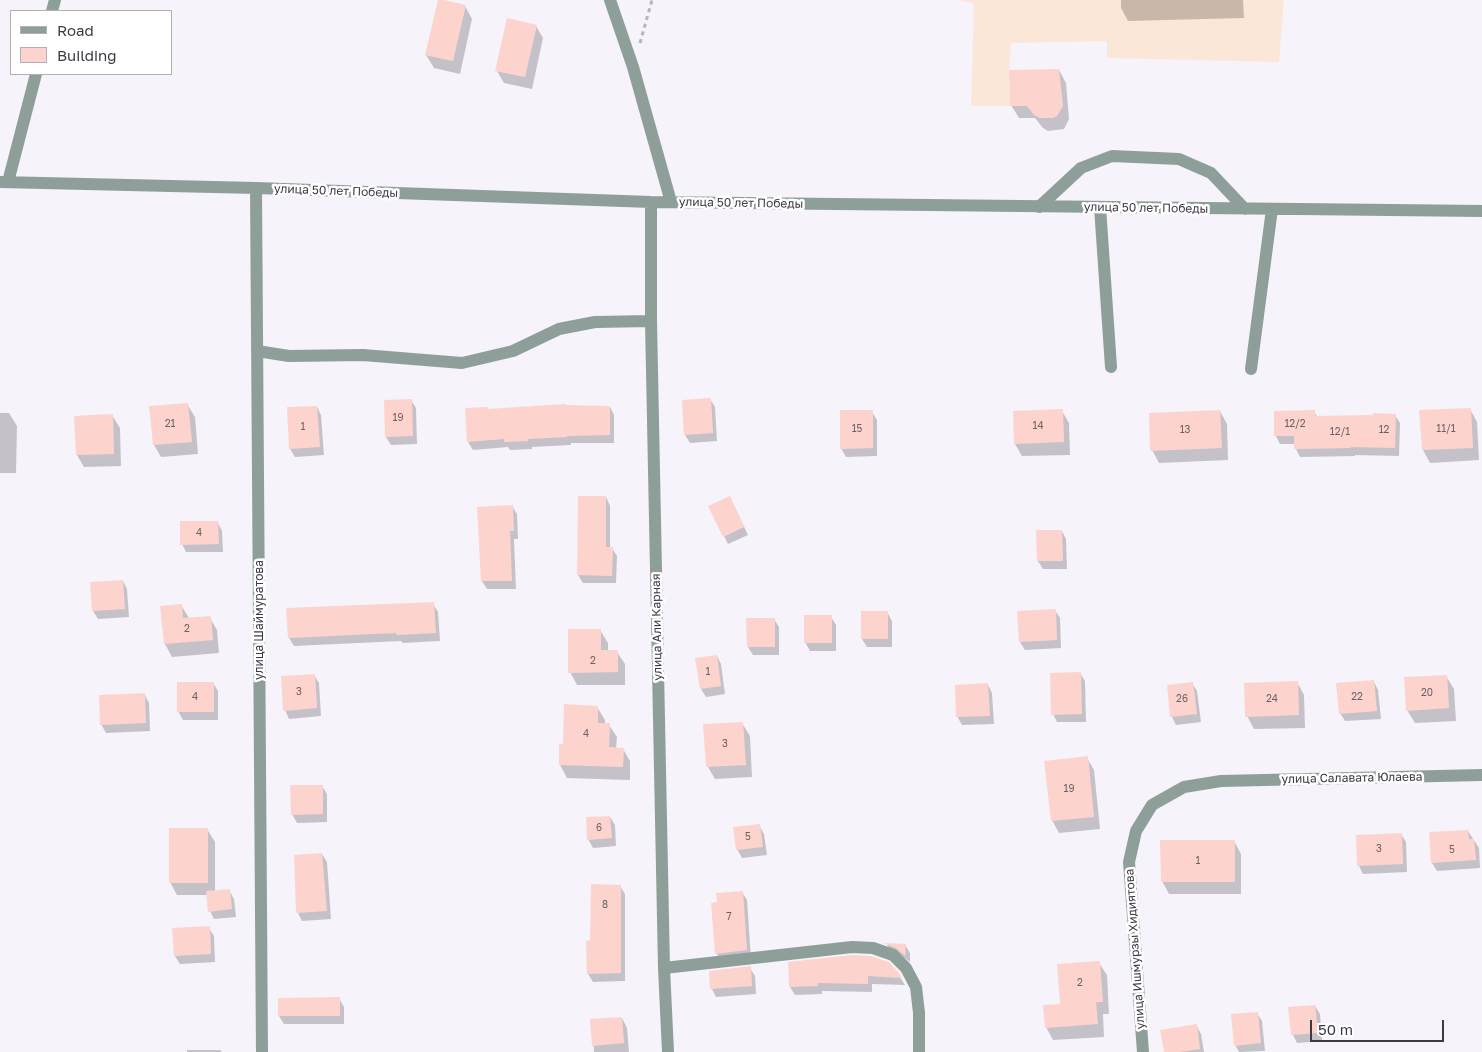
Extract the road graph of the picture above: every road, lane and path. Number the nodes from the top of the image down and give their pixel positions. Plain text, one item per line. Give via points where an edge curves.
1 (610, 0) edge
2 (652, 0) edge
3 (633, 68) junction
4 (36, 75) edge
5 (4, 182) edge
6 (256, 188) junction
7 (651, 202) junction
8 (671, 202) junction
9 (1039, 207) junction
10 (1100, 207) junction
11 (1244, 209) junction
12 (1272, 209) junction
13 (1482, 211) edge
14 (651, 321) junction
15 (257, 351) junction
16 (1111, 367) dead end
17 (1251, 369) dead end
18 (1482, 775) edge
19 (1221, 781) joint
20 (664, 968) junction
21 (262, 1052) edge
22 (668, 1052) edge
23 (919, 1052) edge
24 (1143, 1052) edge

1 - 3 street
2 - 3 path
3 - 8 street
4 - 5 street
5 - 6 street, улица 50 лет Победы
6 - 7 street, улица 50 лет Победы
6 - 15 street, улица Шаймуратова
7 - 8 street, улица 50 лет Победы
7 - 14 street, улица Али Карная
8 - 9 street, улица 50 лет Победы
9 - 10 street, улица 50 лет Победы
9 - 11 street via 1081,168 1112,156 1178,159 1211,172
10 - 11 street, улица 50 лет Победы
10 - 16 street
11 - 12 street, улица 50 лет Победы
12 - 13 street, улица 50 лет Победы
12 - 17 street
14 - 15 street via 595,322 559,329 512,351 462,363 363,355 289,356
14 - 20 street, улица Али Карная
15 - 21 street, улица Шаймуратова
18 - 19 street, улица Салавата Юлаева
19 - 24 street, улица Ишмурзы Хидиятова via 1184,787 1152,806 1136,831 1129,862
20 - 22 street, улица Али Карная
20 - 23 street via 873,948 893,955 906,968 916,987

